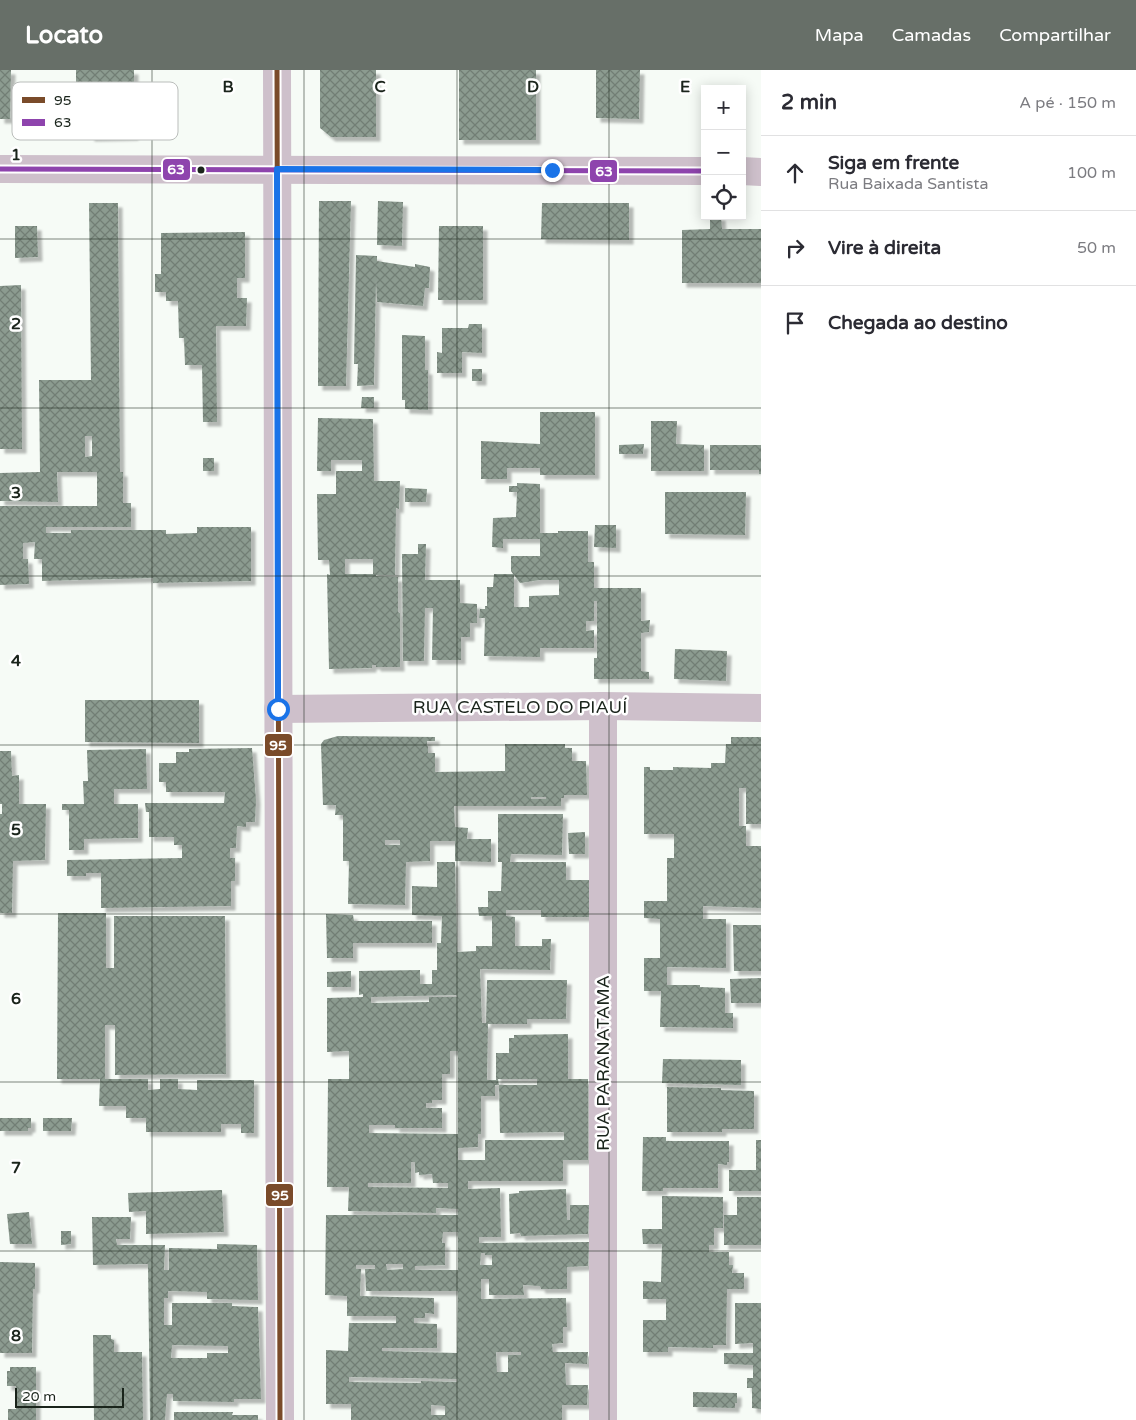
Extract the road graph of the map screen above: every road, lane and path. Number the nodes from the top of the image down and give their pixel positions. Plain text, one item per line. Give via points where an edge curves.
1 (277, 70) edge
2 (0, 169) edge
3 (277, 169) junction
4 (701, 171) edge
5 (746, 171) edge
6 (761, 172) edge
7 (603, 706) junction
8 (761, 708) edge
9 (278, 709) junction
10 (280, 1420) edge
11 (602, 1420) edge

1 - 3 street
2 - 3 street
3 - 4 street
3 - 9 street
5 - 6 street
7 - 8 street, RUA CASTELO DO PIAUÍ
7 - 9 street, RUA CASTELO DO PIAUÍ
7 - 11 street, RUA PARANATAMA
9 - 10 street

